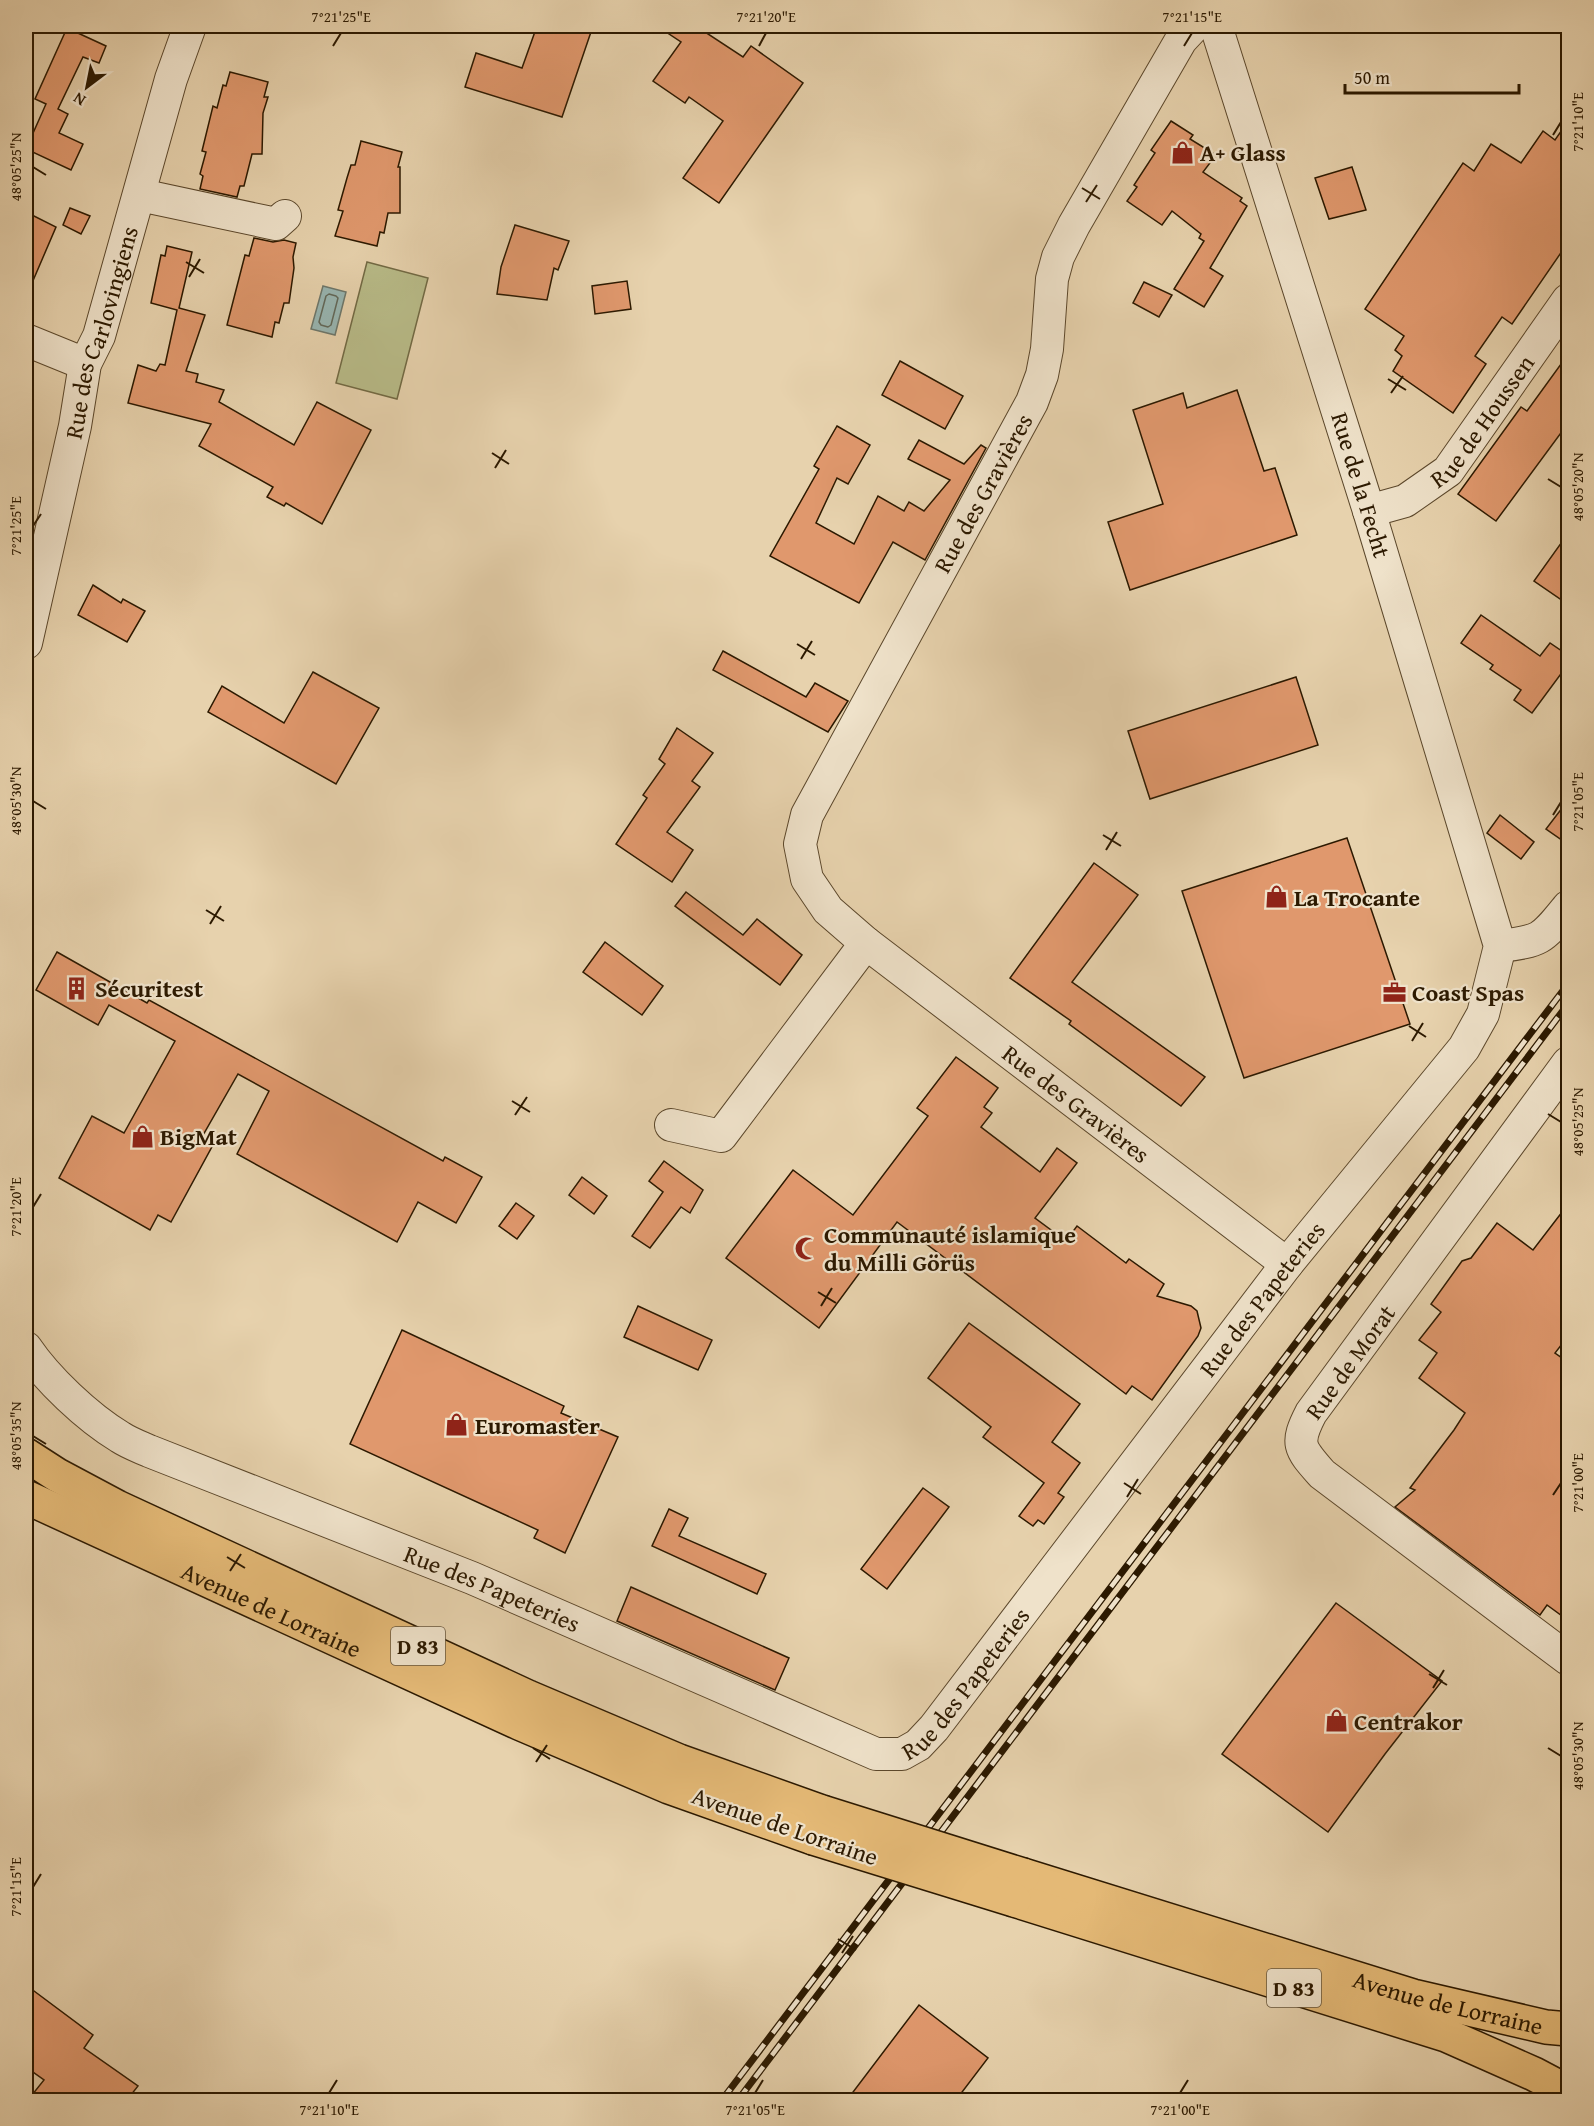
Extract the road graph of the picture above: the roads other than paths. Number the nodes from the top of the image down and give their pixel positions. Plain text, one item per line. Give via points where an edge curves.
1 (190, 26) edge
2 (1194, 26) edge
3 (1216, 26) edge
4 (140, 195) junction
5 (285, 216) dead end
6 (1569, 300) edge
7 (26, 340) edge
8 (85, 364) junction
9 (1370, 511) junction
10 (26, 643) edge
11 (1569, 907) edge
12 (866, 943) junction
13 (1500, 946) junction
14 (1569, 1063) edge
15 (671, 1125) dead end
16 (1287, 1264) junction
17 (26, 1348) edge
18 (26, 1455) edge
19 (26, 1497) edge
20 (1569, 1659) edge
21 (817, 1825) junction
22 (1018, 1888) junction
23 (1569, 2029) edge
24 (1569, 2092) edge

1 - 4 street, Rue des Carlovingiens via 171,79
2 - 12 street, Rue des Gravières via 1181,40 1058,257 1052,279 1047,349 1032,402 807,815 800,844 807,879 828,910
3 - 9 street, Rue de la Fecht
4 - 5 street via 276,224
4 - 8 street, Rue des Carlovingiens via 99,336
6 - 9 street, Rue de Houssen via 1448,471 1405,501
7 - 8 street
8 - 10 street, Rue des Carlovingiens via 75,426
9 - 13 street, Rue de la Fecht
11 - 13 street via 1547,933 1532,942
12 - 15 street via 721,1136
12 - 16 street, Rue des Gravières
13 - 16 street, Rue des Papeteries via 1483,1014 1464,1048
14 - 20 street, Rue de Morat via 1311,1413 1301,1432 1301,1446 1322,1474
16 - 17 street, Rue des Papeteries via 934,1728 918,1745 902,1754 876,1754 841,1740 472,1578 120,1438 39,1367
18 - 21 main road, Avenue de Lorraine / D 83 via 117,1507
19 - 21 main road, Avenue de Lorraine / D 83 via 519,1723 669,1787
21 - 22 main road, Avenue de Lorraine / D 83, bridge
22 - 23 main road, Avenue de Lorraine / D 83 via 1413,1995
22 - 24 main road, Avenue de Lorraine / D 83 via 1446,2036

